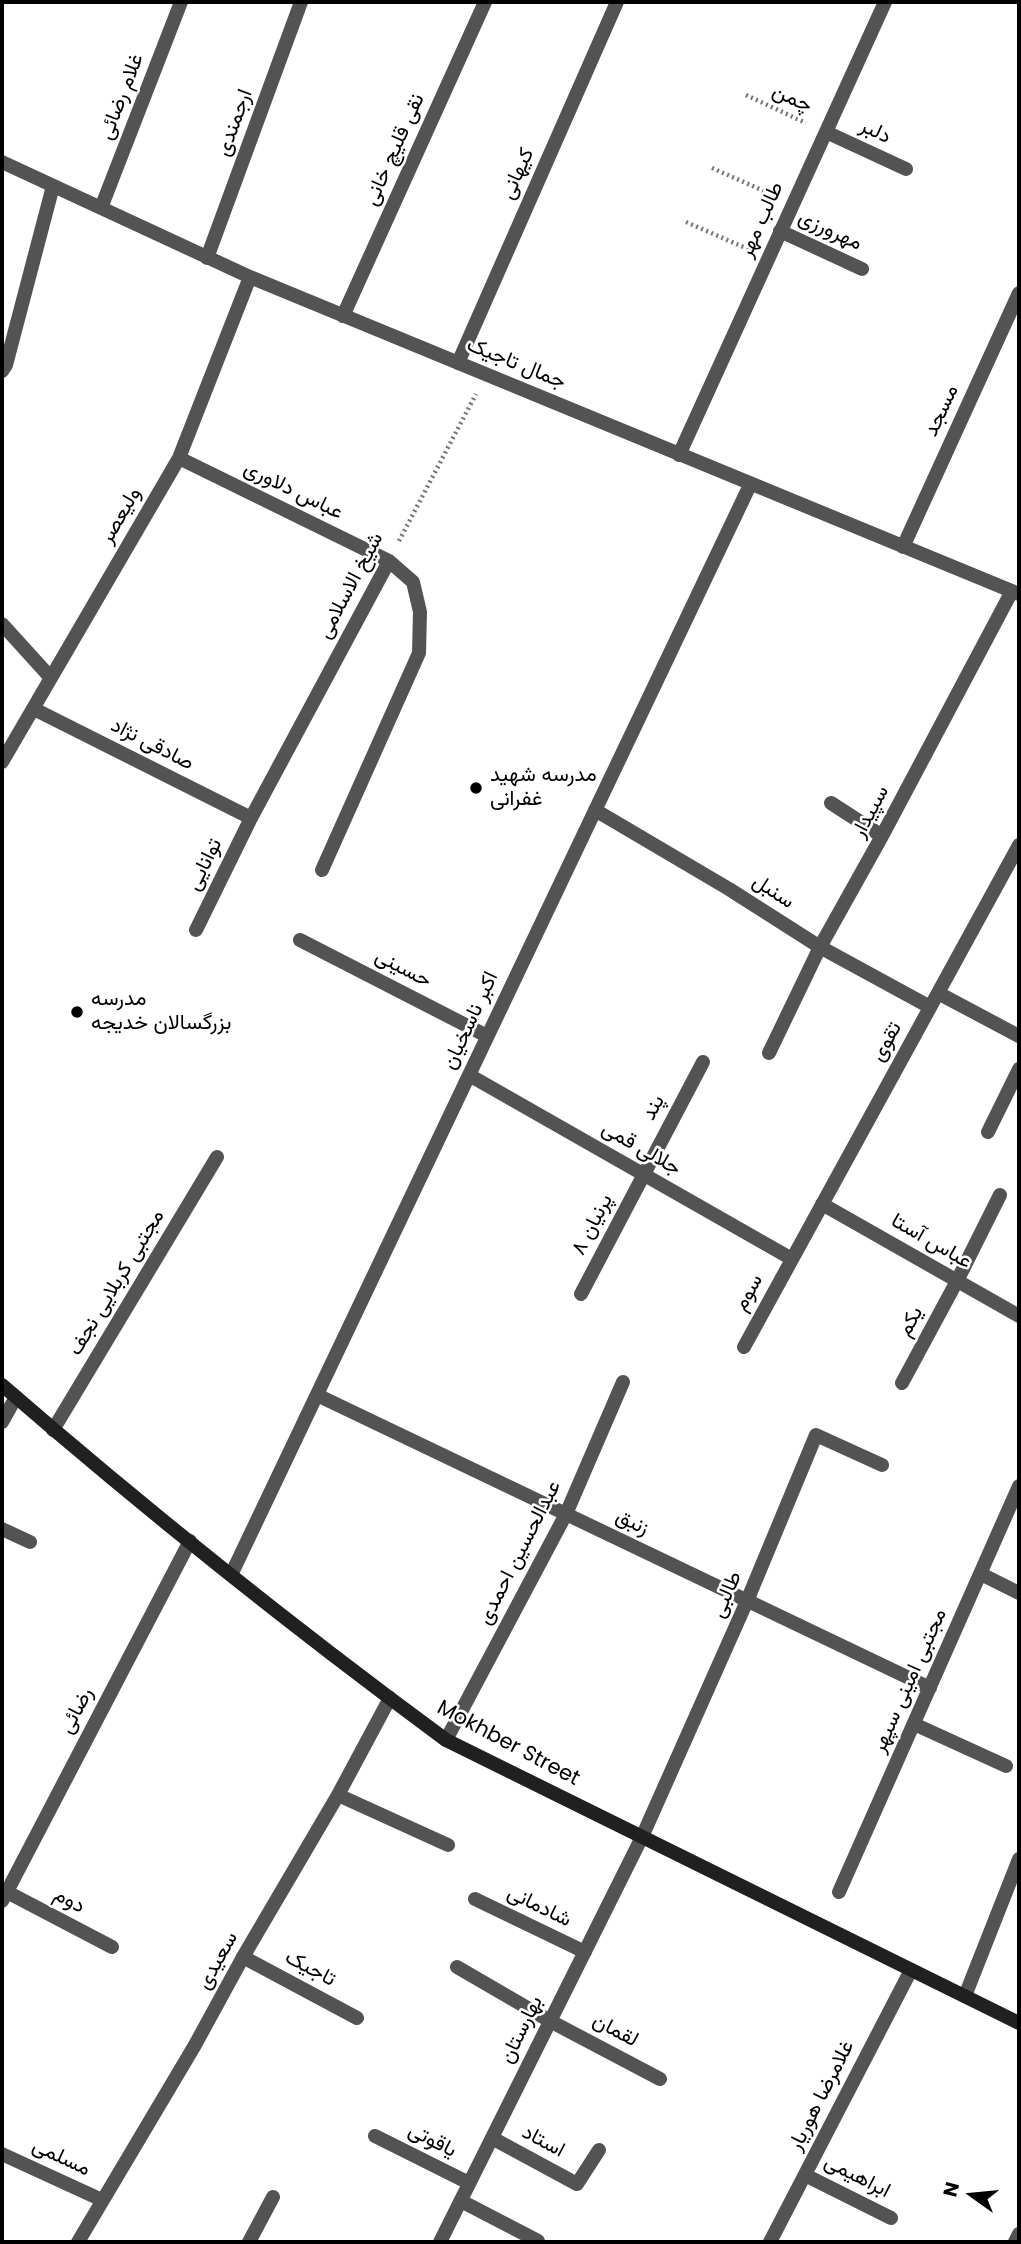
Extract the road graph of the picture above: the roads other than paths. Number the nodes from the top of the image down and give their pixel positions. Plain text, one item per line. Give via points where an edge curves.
1 (181, 2) edge
2 (301, 2) edge
3 (485, 2) edge
4 (617, 2) edge
5 (885, 2) edge
6 (825, 132) junction
7 (2, 162) edge
8 (906, 169) dead end
9 (53, 186) junction
10 (102, 208) junction
11 (780, 231) junction
12 (208, 258) junction
13 (862, 269) dead end
14 (250, 277) junction
15 (1019, 293) edge
16 (343, 316) junction
17 (458, 363) junction
18 (2, 372) edge
19 (679, 455) junction
20 (179, 458) junction
21 (750, 485) junction
22 (903, 547) junction
23 (389, 561) junction
24 (1016, 593) edge
25 (2, 624) edge
26 (51, 678) junction
27 (34, 709) junction
28 (2, 762) edge
29 (831, 803) dead end
30 (595, 810) junction
31 (251, 818) junction
32 (882, 836) junction
33 (1019, 845) edge
34 (322, 870) dead end
35 (196, 930) dead end
36 (300, 940) dead end
37 (820, 947) junction
38 (938, 993) junction
39 (930, 1007) junction
40 (487, 1036) junction
41 (1019, 1036) edge
42 (769, 1053) dead end
43 (703, 1062) dead end
44 (1019, 1069) edge
45 (469, 1075) junction
46 (988, 1132) dead end
47 (217, 1157) dead end
48 (643, 1174) junction
49 (1000, 1195) dead end
50 (822, 1205) junction
51 (792, 1259) junction
52 (957, 1281) junction
53 (581, 1294) dead end
54 (1019, 1316) edge
55 (744, 1347) dead end
56 (623, 1382) dead end
57 (902, 1383) dead end
58 (2, 1385) edge
59 (317, 1395) junction
60 (16, 1397) junction
61 (2, 1422) edge
62 (52, 1430) junction
63 (882, 1465) dead end
64 (1019, 1486) edge
65 (566, 1514) junction
66 (2, 1529) edge
67 (190, 1541) junction
68 (30, 1542) dead end
69 (981, 1574) junction
70 (231, 1575) junction
71 (1019, 1593) edge
72 (747, 1601) junction
73 (930, 1688) junction
74 (390, 1698) junction
75 (914, 1724) junction
76 (446, 1740) junction
77 (1006, 1766) dead end
78 (338, 1795) junction
79 (642, 1837) junction
80 (448, 1845) dead end
81 (1019, 1858) edge
82 (839, 1892) dead end
83 (4, 1896) edge
84 (475, 1899) dead end
85 (112, 1947) dead end
86 (585, 1952) junction
87 (243, 1957) junction
88 (457, 1967) dead end
89 (911, 1970) junction
90 (965, 1996) junction
91 (357, 2018) dead end
92 (550, 2021) junction
93 (1019, 2023) edge
94 (660, 2079) dead end
95 (375, 2136) dead end
96 (492, 2138) junction
97 (599, 2150) dead end
98 (2, 2154) edge
99 (805, 2175) junction
100 (469, 2183) junction
101 (273, 2197) dead end
102 (102, 2200) junction
103 (461, 2201) junction
104 (891, 2218) dead end
105 (1019, 2234) edge
106 (538, 2241) edge
107 (78, 2242) edge
108 (249, 2242) edge
109 (440, 2242) edge
110 (770, 2242) edge
111 (1015, 2242) edge

1 - 10 street, غلام رضائی
2 - 12 street, ارجمندی
3 - 16 street, نقی قلیچ خانی
4 - 17 street, کیهانی
5 - 6 street, طالب مهر
6 - 8 street, دلبر
6 - 11 street, طالب مهر
7 - 9 street, جمال تاجیک
9 - 10 street, جمال تاجیک
9 - 18 street
10 - 12 street, جمال تاجیک
11 - 13 street, مهرورزی
11 - 19 street, طالب مهر
12 - 14 street, جمال تاجیک
14 - 16 street, جمال تاجیک
14 - 20 street, ولیعصر
15 - 22 street, مسجد
16 - 17 street, جمال تاجیک
17 - 19 street, جمال تاجیک
19 - 21 street, جمال تاجیک
20 - 23 street, عباس دلاوری
20 - 26 street, ولیعصر
21 - 22 street, جمال تاجیک
21 - 30 street, اکبر ناسخیان
22 - 24 street, جمال تاجیک
23 - 31 street, شیخ الاسلامی
23 - 34 street, عباس دلاوری via 413,582 420,612 419,653
24 - 32 street, سپیدار
25 - 26 street
26 - 27 street, ولیعصر
27 - 28 street, ولیعصر
27 - 31 street, صادقی نژاد
29 - 32 street
30 - 37 street, سنبل
30 - 40 street, اکبر ناسخیان
31 - 35 street, توانایی
32 - 37 street, سپیدار
33 - 38 street, تقوی
36 - 40 street, حسینی
37 - 39 street, سنبل
37 - 42 street, سپیدار
38 - 39 street, تقوی
38 - 41 street
39 - 50 street, تقوی
40 - 45 street, اکبر ناسخیان
43 - 48 street, پند
44 - 46 street
45 - 48 street, جلالی قمی
45 - 59 street, اکبر ناسخیان
47 - 62 street, مجتبی کربلایی نجف
48 - 51 street, جلالی قمی
48 - 53 street, پرنیان ۸
49 - 52 street, یکم
50 - 51 street, تقوی
50 - 52 street, عباس آستا
51 - 55 street, سوم
52 - 54 street, عباس آستا
52 - 57 street, یکم
56 - 65 street, عبدالحسین احمدی
58 - 60 main road, Mokhber Street
59 - 65 street, زنبق
59 - 70 street, اکبر ناسخیان
60 - 61 street
60 - 62 main road, Mokhber Street
62 - 67 main road, Mokhber Street
63 - 72 street, طالبی via 816,1434
64 - 69 street, مجتبی امینی سپهر
65 - 72 street, زنبق
65 - 76 street, عبدالحسین احمدی
66 - 68 street
67 - 70 main road, Mokhber Street
67 - 83 street, رضائی
69 - 71 street
69 - 73 street, مجتبی امینی سپهر
70 - 74 main road, Mokhber Street
72 - 73 street, زنبق
72 - 79 street, طالبی
73 - 75 street, مجتبی امینی سپهر
74 - 76 main road, Mokhber Street
74 - 78 street, سعیدی
75 - 77 street
75 - 82 street, مجتبی امینی سپهر
76 - 79 main road, Mokhber Street
78 - 80 street
78 - 87 street, سعیدی
79 - 86 street, بهارستان
79 - 89 main road, Mokhber Street
81 - 90 street
83 - 85 street, دوم
84 - 86 street, شادمانی
86 - 92 street, بهارستان
87 - 91 street, تاجیک
87 - 102 street, سعیدی
88 - 92 street, لقمان
89 - 90 main road, Mokhber Street
89 - 99 street, غلامرضا هوریار
90 - 93 main road, Mokhber Street
92 - 94 street, لقمان
92 - 96 street, بهارستان
95 - 100 street, یاقوتی
96 - 97 street, استاد via 577,2184
96 - 100 street, بهارستان
98 - 102 street, مسلمی
99 - 104 street, ابراهیمی
99 - 110 street, غلامرضا هوریار
100 - 103 street, بهارستان
101 - 108 street
102 - 107 street, سعیدی
103 - 106 street
103 - 109 street, بهارستان
105 - 111 street

